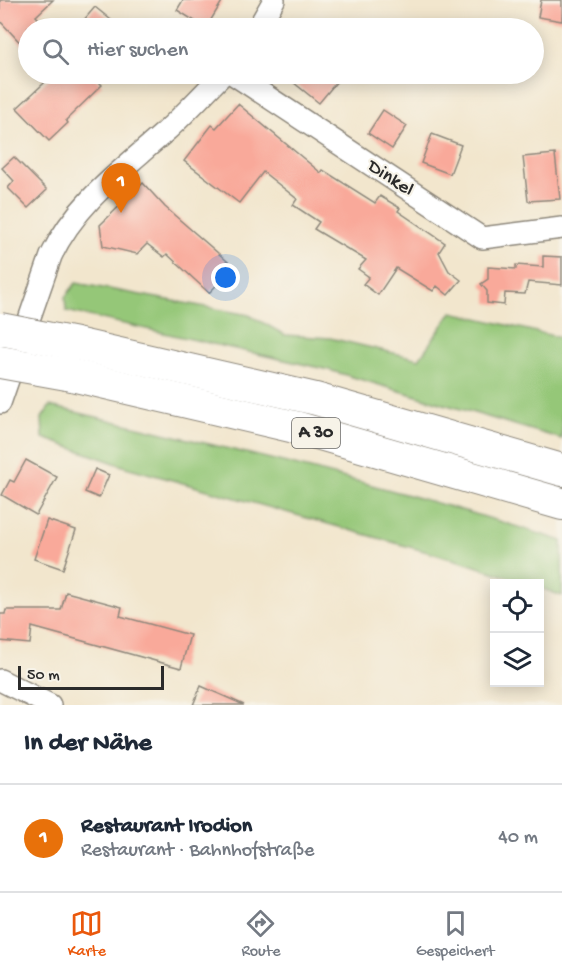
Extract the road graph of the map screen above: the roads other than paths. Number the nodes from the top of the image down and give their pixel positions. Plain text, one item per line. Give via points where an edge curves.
1 (274, 0) edge
2 (264, 18) edge
3 (213, 84) edge
4 (248, 84) edge
5 (562, 228) edge
6 (0, 329) edge
7 (0, 362) edge
8 (0, 403) edge
9 (562, 470) edge
10 (562, 504) edge
11 (0, 680) edge
12 (50, 705) edge

1 - 2 street
3 - 8 street via 104,184 62,234
4 - 5 street, Dinkel via 482,238
6 - 9 highway, A 30, bridge via 316,399
7 - 10 highway, A 30, bridge via 299,428
11 - 12 street

